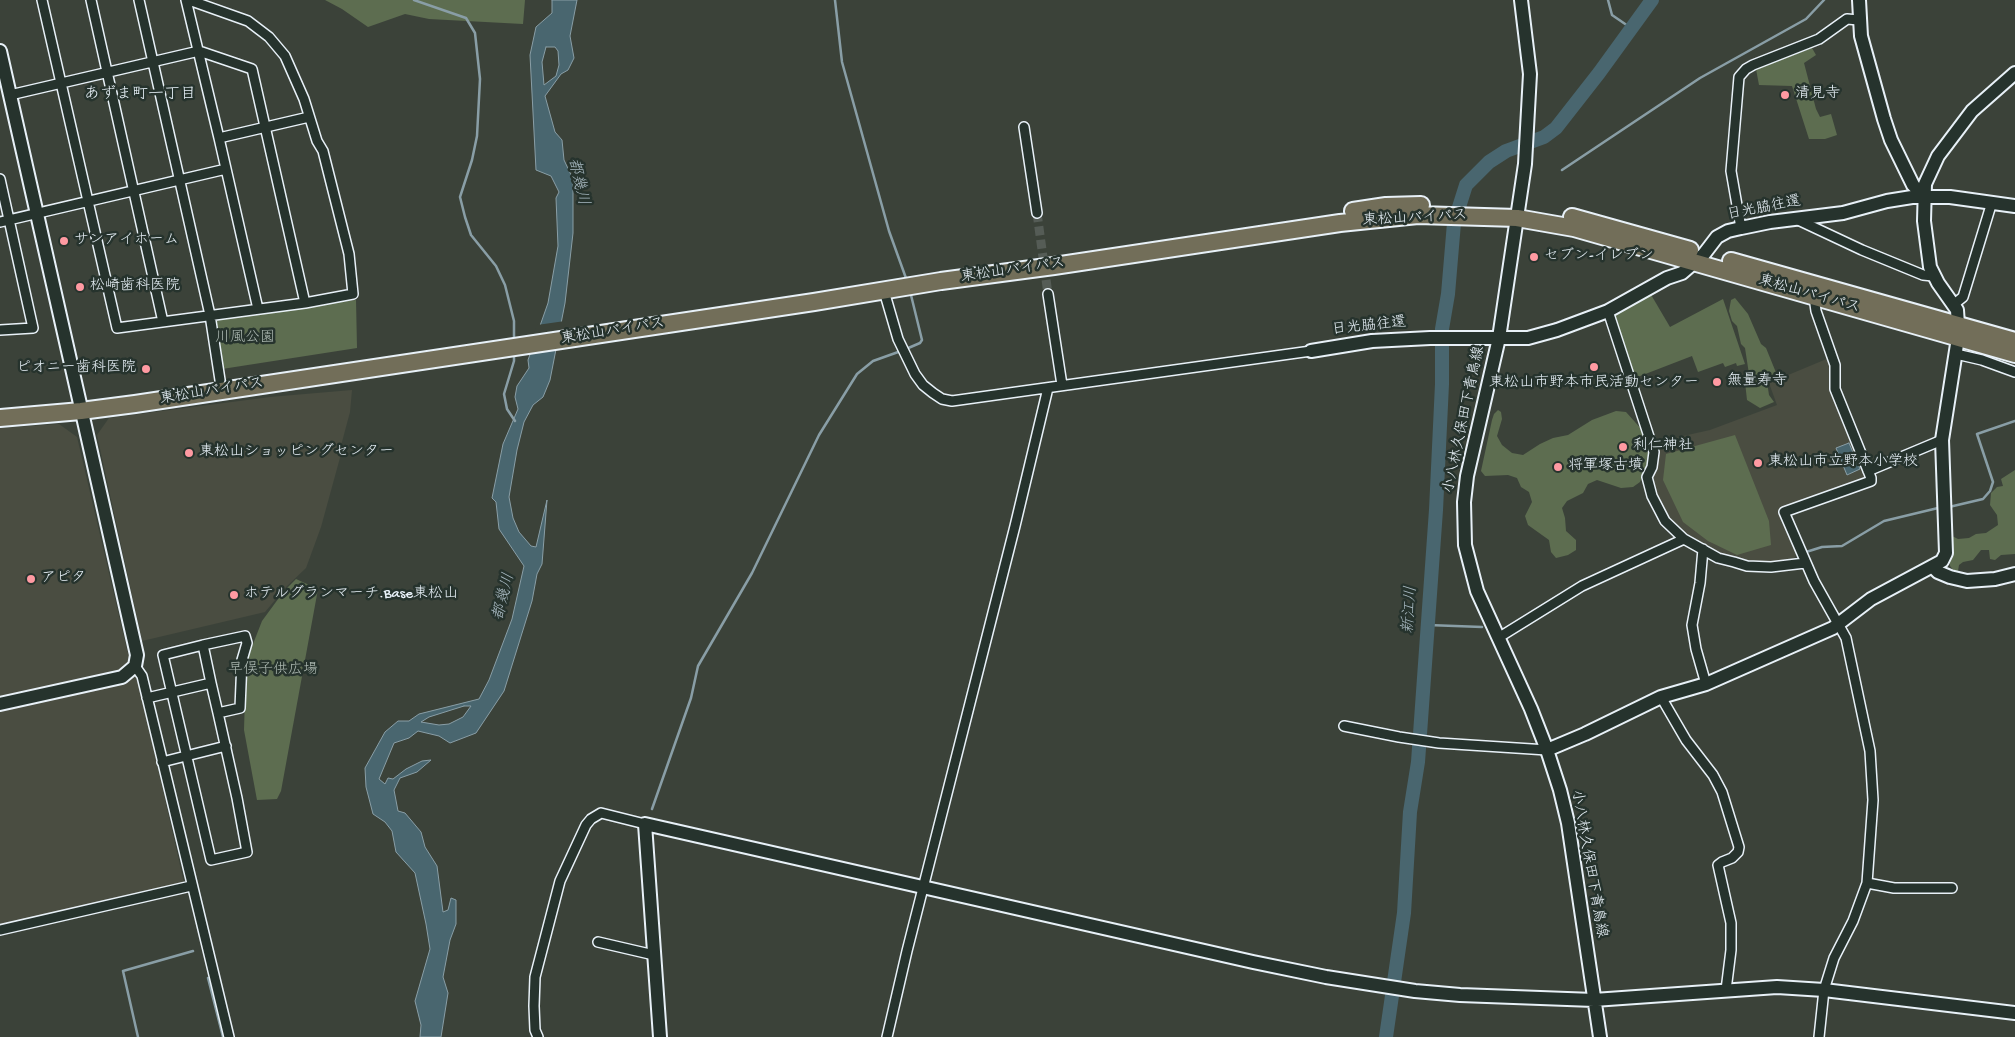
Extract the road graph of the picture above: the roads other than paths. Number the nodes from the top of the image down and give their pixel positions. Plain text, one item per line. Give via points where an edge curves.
1 (42, 0) edge
2 (91, 0) edge
3 (139, 0) edge
4 (187, 0) edge
5 (1521, 0) edge
6 (1859, 0) edge
7 (1859, 20) junction
8 (0, 51) edge
9 (199, 51) junction
10 (152, 61) junction
11 (106, 72) junction
12 (2015, 73) edge
13 (60, 83) junction
14 (5, 96) edge
15 (309, 117) junction
16 (265, 127) junction
17 (1024, 128) dead end
18 (219, 138) junction
19 (226, 169) junction
20 (0, 179) edge
21 (179, 180) junction
22 (133, 191) junction
23 (1924, 197) junction
24 (87, 202) junction
25 (1992, 202) junction
26 (2015, 206) edge
27 (1442, 210) junction
28 (1037, 213) tunnel mouth
29 (37, 214) junction
30 (1518, 214) junction
31 (1796, 219) junction
32 (10, 220) junction
33 (0, 222) edge
34 (1741, 228) junction
35 (1700, 258) junction
36 (1933, 276) junction
37 (884, 291) junction
38 (1048, 294) tunnel mouth
39 (1814, 297) junction
40 (305, 303) junction
41 (1953, 305) junction
42 (258, 309) junction
43 (1608, 311) junction
44 (210, 315) junction
45 (671, 318) junction
46 (163, 322) junction
47 (0, 330) edge
48 (1995, 335) junction
49 (2015, 336) edge
50 (1499, 338) junction
51 (1958, 339) junction
52 (2015, 341) edge
53 (1311, 351) joint
54 (2015, 354) edge
55 (386, 361) junction
56 (2015, 372) edge
57 (220, 380) junction
58 (1062, 385) junction
59 (1048, 388) junction
60 (80, 406) junction
61 (0, 407) edge
62 (0, 418) edge
63 (1942, 440) junction
64 (1868, 470) junction
65 (1684, 540) junction
66 (1703, 549) junction
67 (1806, 563) junction
68 (1932, 567) junction
69 (2015, 574) edge
70 (1840, 624) junction
71 (1498, 638) junction
72 (202, 645) junction
73 (135, 666) junction
74 (212, 683) junction
75 (1706, 684) junction
76 (171, 692) junction
77 (147, 698) junction
78 (1661, 698) junction
79 (0, 704) edge
80 (218, 712) junction
81 (1344, 726) dead end
82 (226, 746) junction
83 (1547, 750) junction
84 (186, 756) junction
85 (162, 762) junction
86 (645, 824) junction
87 (1867, 883) junction
88 (191, 886) junction
89 (924, 886) junction
90 (1952, 888) dead end
91 (0, 930) edge
92 (598, 942) dead end
93 (654, 955) junction
94 (1726, 990) junction
95 (1824, 990) junction
96 (1594, 1000) junction
97 (2015, 1013) edge
98 (229, 1037) edge
99 (538, 1037) edge
100 (660, 1037) edge
101 (887, 1037) edge
102 (1600, 1037) edge
103 (1819, 1037) edge

1 - 13 street
2 - 11 street
3 - 10 street
4 - 9 street
4 - 15 street via 248,21 270,37 285,56
5 - 30 street, 小八林久保田下青鳥線 via 1530,65 1526,158
6 - 7 street
7 - 23 street via 1886,126 1913,185
7 - 34 street via 1847,19 1819,39 1753,65 1739,77 1731,171
8 - 14 street
9 - 10 street
9 - 16 street via 252,69
9 - 18 street
10 - 11 street
10 - 21 street
11 - 13 street
11 - 22 street
12 - 23 street via 1972,111 1938,156 1926,178
13 - 14 street
13 - 24 street
14 - 29 street
15 - 16 street
15 - 40 street via 323,150 349,254 353,294
16 - 18 street
16 - 40 street
17 - 28 street
18 - 19 street
19 - 21 street
19 - 42 street
20 - 32 street
21 - 22 street
21 - 44 street
22 - 24 street
22 - 46 street
23 - 25 street, 日光脇往還
23 - 31 street, 日光脇往還
23 - 36 street via 1927,248
24 - 29 street
24 - 46 street via 117,328
25 - 26 street, 日光脇往還
25 - 41 street via 1963,298
27 - 30 highway, 東松山バイパス
27 - 37 highway, 東松山バイパス
27 - 45 highway, 東松山バイパス via 1386,206
29 - 32 street
29 - 60 street
30 - 35 highway, 東松山バイパス via 1648,250
30 - 50 street, 小八林久保田下青鳥線
31 - 34 street, 日光脇往還
31 - 36 street via 1862,250
32 - 33 street
32 - 47 street via 34,328
34 - 35 street, 日光脇往還 via 1717,237
35 - 39 highway, 東松山バイパス
35 - 43 street, 日光脇往還 via 1682,273
35 - 51 highway, 東松山バイパス
36 - 41 street
37 - 45 highway, 東松山バイパス
37 - 59 street via 890,319 908,362 923,385 942,399 952,401
38 - 58 street
39 - 51 highway, 東松山バイパス
39 - 64 street via 1836,365 1836,389
40 - 42 street
41 - 51 street via 1958,316
42 - 44 street
43 - 50 street, 日光脇往還 via 1528,338
43 - 65 street via 1654,452 1647,478 1652,496 1665,520
44 - 46 street
44 - 57 street
45 - 55 highway, 東松山バイパス
48 - 49 highway
48 - 51 highway, 東松山バイパス
48 - 52 highway
50 - 53 street, 日光脇往還 via 1372,340
50 - 71 street, 小八林久保田下青鳥線 via 1469,464 1464,502 1465,544 1470,568
51 - 54 highway, 東松山バイパス
51 - 56 street via 1982,360
51 - 63 street
53 - 58 street
55 - 57 highway, 東松山バイパス
55 - 60 highway, 東松山バイパス
57 - 60 highway, 東松山バイパス
58 - 59 street
59 - 89 street
60 - 61 highway, 東松山バイパス
60 - 62 highway, 東松山バイパス
60 - 73 street via 137,655
63 - 64 street
63 - 68 street via 1946,553 1942,561
64 - 67 street via 1870,481 1784,512
65 - 66 street
65 - 71 street via 1582,586
66 - 67 street via 1718,558 1747,566
66 - 75 street via 1692,625
67 - 70 street
68 - 69 street via 1966,581 1995,580
68 - 70 street via 1871,599
70 - 75 street
70 - 87 street via 1846,638 1872,769 1873,824
71 - 83 street, 小八林久保田下青鳥線
72 - 74 street
72 - 76 street via 163,655
72 - 80 street via 246,636 240,708
73 - 77 street via 142,676
73 - 79 street via 122,677
74 - 76 street
74 - 80 street
75 - 78 street
76 - 77 street
76 - 84 street
77 - 85 street
78 - 83 street
78 - 94 street via 1722,792 1739,847 1732,858 1718,865 1731,922
80 - 82 street
81 - 83 street via 1440,743
82 - 84 street
82 - 84 street via 247,852 211,860
83 - 96 street, 小八林久保田下青鳥線 via 1568,823
84 - 85 street
85 - 88 street
86 - 89 street
86 - 93 street
86 - 99 street via 601,813 586,825 560,881 535,977 534,1014
87 - 90 street via 1894,888
87 - 95 street via 1834,958
88 - 91 street
88 - 98 street
89 - 96 street via 1326,977 1460,995
89 - 101 street
92 - 93 street
93 - 100 street
94 - 95 street
94 - 96 street
95 - 97 street
95 - 103 street
96 - 102 street, 小八林久保田下青鳥線

